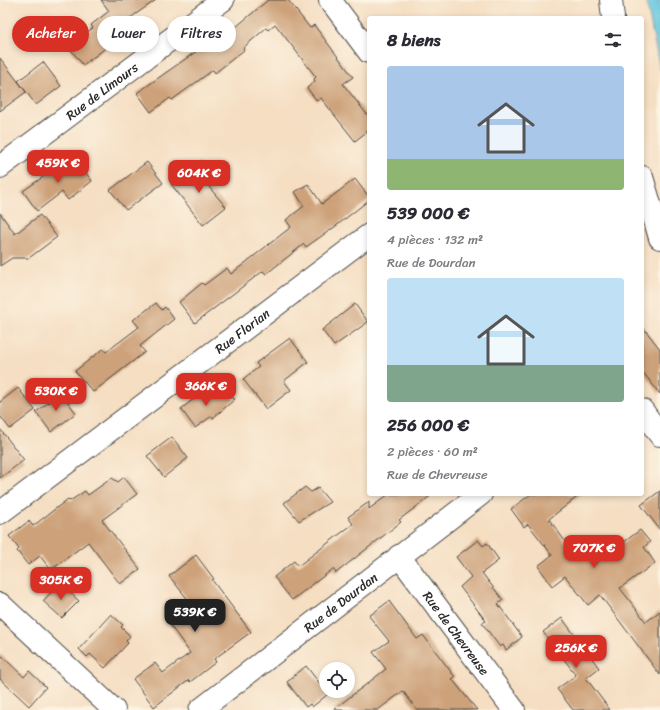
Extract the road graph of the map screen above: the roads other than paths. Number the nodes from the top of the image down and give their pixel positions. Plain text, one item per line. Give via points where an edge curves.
1 (223, 0) edge
2 (330, 0) edge
3 (611, 0) edge
4 (613, 16) edge
5 (367, 49) edge
6 (0, 167) edge
7 (644, 184) edge
8 (367, 237) edge
9 (660, 238) edge
10 (644, 413) edge
11 (660, 435) edge
12 (478, 496) edge
13 (0, 513) edge
14 (399, 556) junction
15 (0, 604) edge
16 (114, 710) edge
17 (200, 710) edge
18 (514, 710) edge

1 - 6 street, Rue de Limours
2 - 5 street
3 - 4 street
7 - 9 street
8 - 13 street, Rue Florian
10 - 11 street
12 - 14 street, Rue de Dourdan
14 - 17 street, Rue de Dourdan
14 - 18 street, Rue de Chevreuse
15 - 16 street

